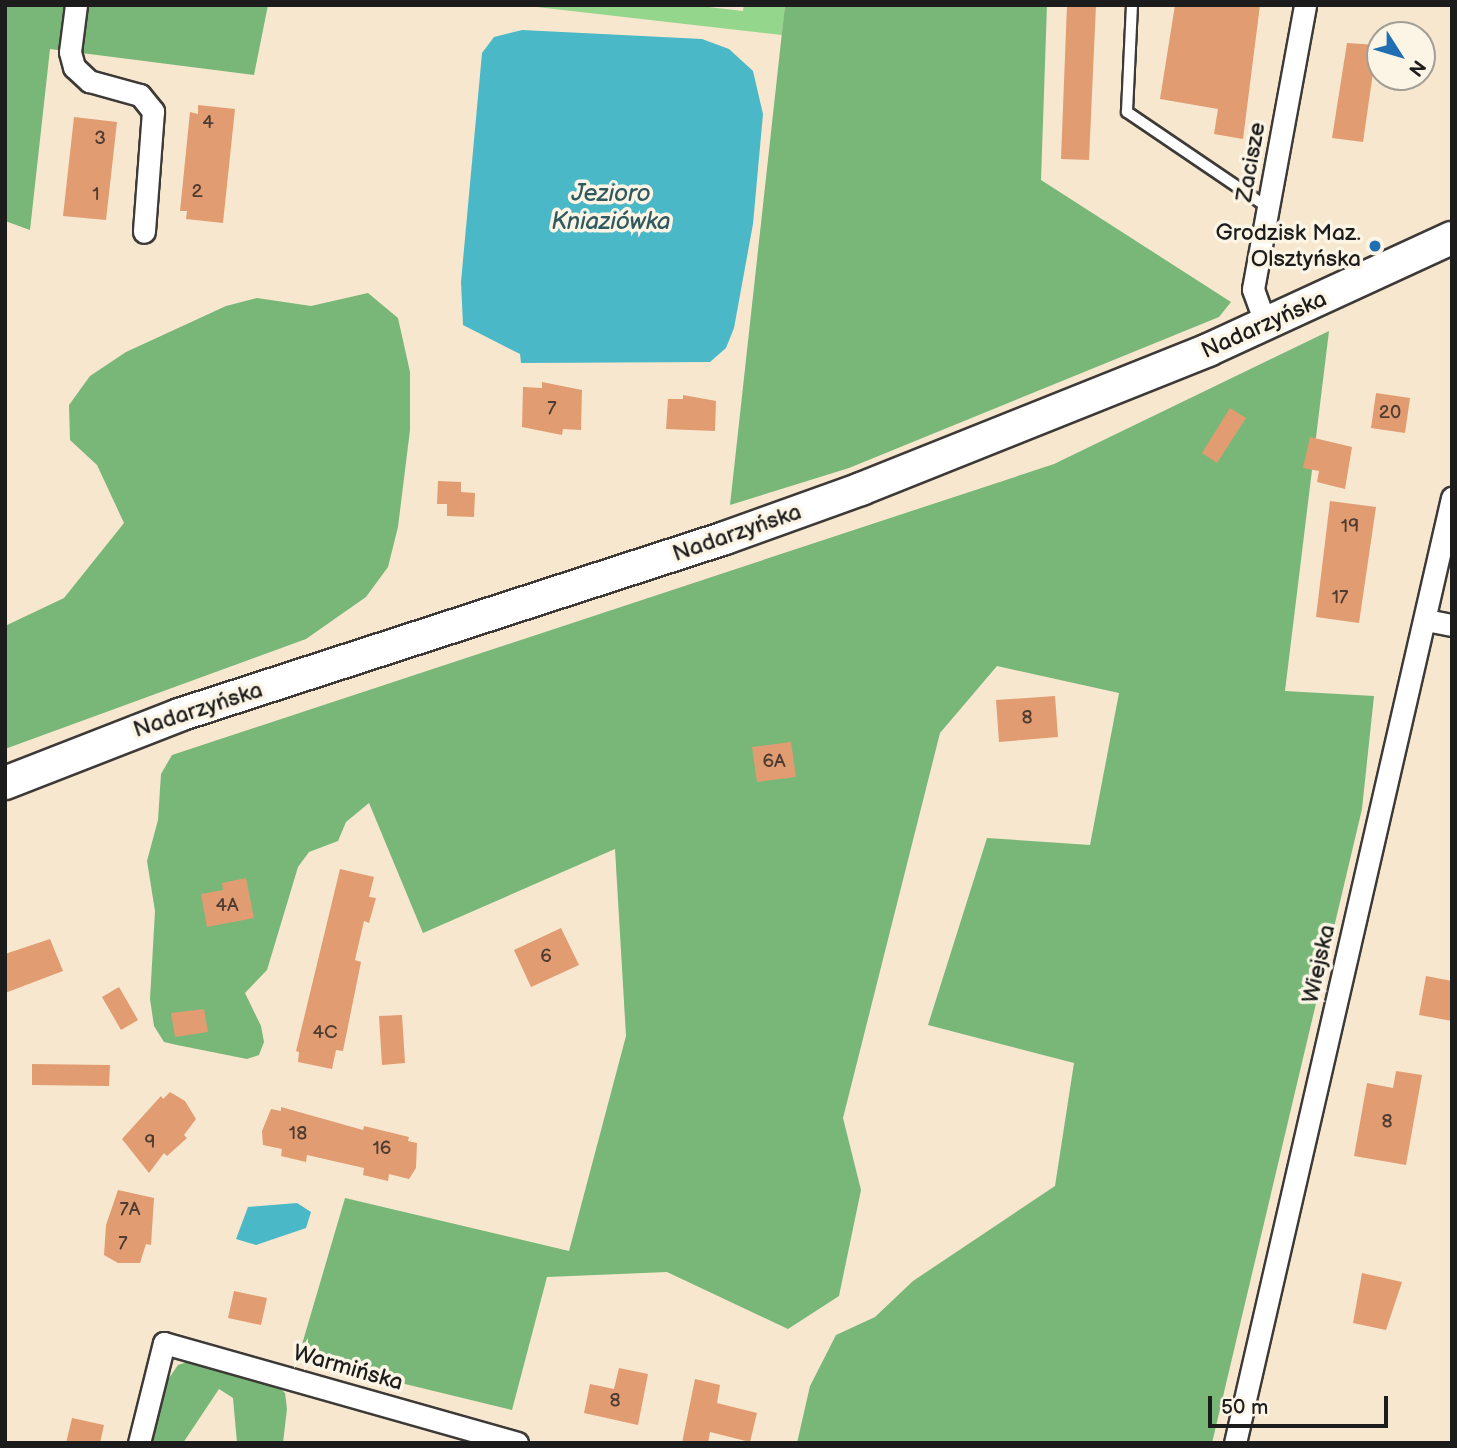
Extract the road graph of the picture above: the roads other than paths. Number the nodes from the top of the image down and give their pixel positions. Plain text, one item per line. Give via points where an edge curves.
1 (76, 5) edge
2 (1132, 5) edge
3 (1305, 5) edge
4 (1270, 209) junction
5 (144, 232) dead end
6 (1452, 238) edge
7 (1266, 325) junction
8 (1452, 498) edge
9 (1426, 620) junction
10 (1452, 625) edge
11 (5, 783) edge
12 (139, 1443) edge
13 (517, 1443) edge
14 (1235, 1443) edge

1 - 5 street via 70,52 74,66 89,81 140,96 153,111
2 - 4 lane via 1127,112
3 - 4 street, Zacisze
4 - 7 street, Zacisze via 1253,289
6 - 7 street, Nadarzyńska
7 - 11 street, Nadarzyńska via 798,512 180,715
8 - 9 street, Wiejska
9 - 10 street
9 - 14 street, Wiejska
12 - 13 street, Warmińska via 164,1343

